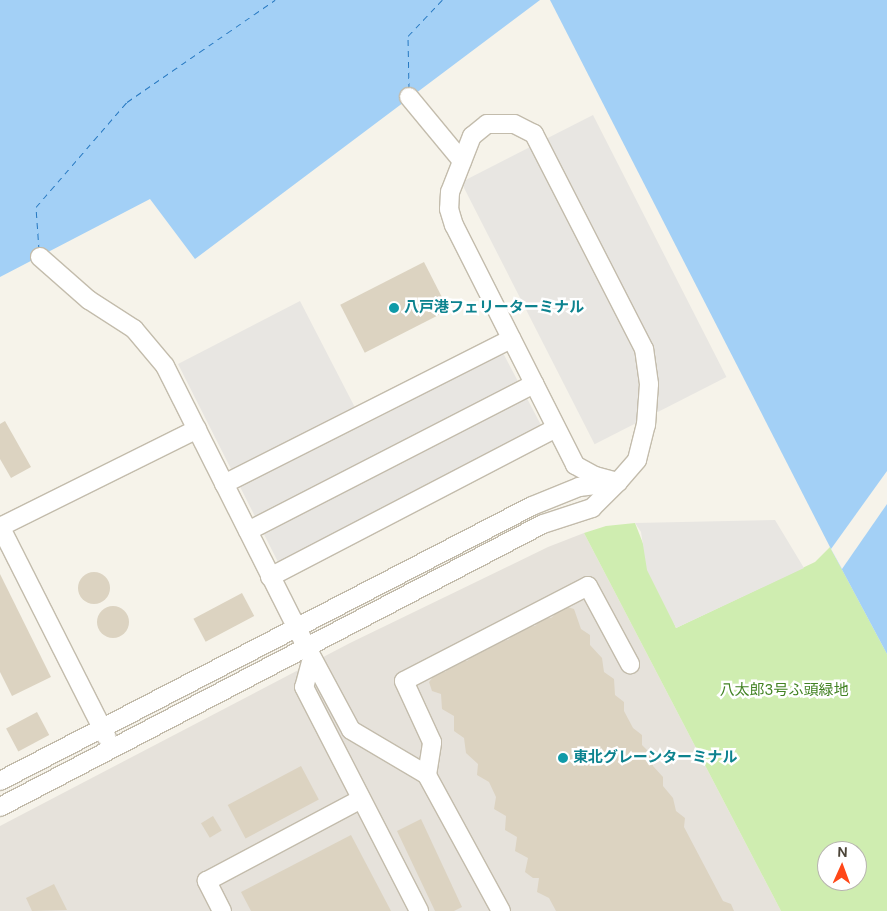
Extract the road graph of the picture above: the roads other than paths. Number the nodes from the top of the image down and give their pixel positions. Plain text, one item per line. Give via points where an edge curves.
1 (409, 97) dead end
2 (462, 161) junction
3 (40, 257) dead end
4 (511, 339) junction
5 (534, 384) junction
6 (556, 428) junction
7 (197, 429) junction
8 (618, 482) junction
9 (224, 484) junction
10 (0, 527) edge
11 (248, 531) junction
12 (270, 577) junction
13 (292, 620) junction
14 (309, 652) junction
15 (630, 664) dead end
16 (102, 728) junction
17 (111, 747) junction
18 (427, 775) junction
19 (0, 781) edge
20 (361, 799) junction
21 (0, 807) edge
22 (222, 911) edge
23 (419, 911) edge
24 (501, 911) edge

1 - 2 street
2 - 4 street via 450,192 449,209
2 - 8 street via 472,136 487,124 514,124 534,134 644,349 649,384 646,425 637,460
3 - 7 street via 89,300 134,329 165,366
4 - 5 street
4 - 9 street
5 - 6 street
5 - 11 street
6 - 8 street via 575,464 595,476
6 - 12 street
7 - 9 street
7 - 10 street
8 - 13 street via 578,487 532,506
8 - 14 street via 592,508 543,524
9 - 11 street
10 - 16 street
11 - 12 street
12 - 13 street
13 - 14 street
13 - 16 street
14 - 17 street
14 - 18 street via 351,730
14 - 20 street via 304,686
15 - 18 street via 588,586 404,681 432,742
16 - 17 street
16 - 19 street
17 - 21 street
18 - 24 street
20 - 22 street via 206,881
20 - 23 street

